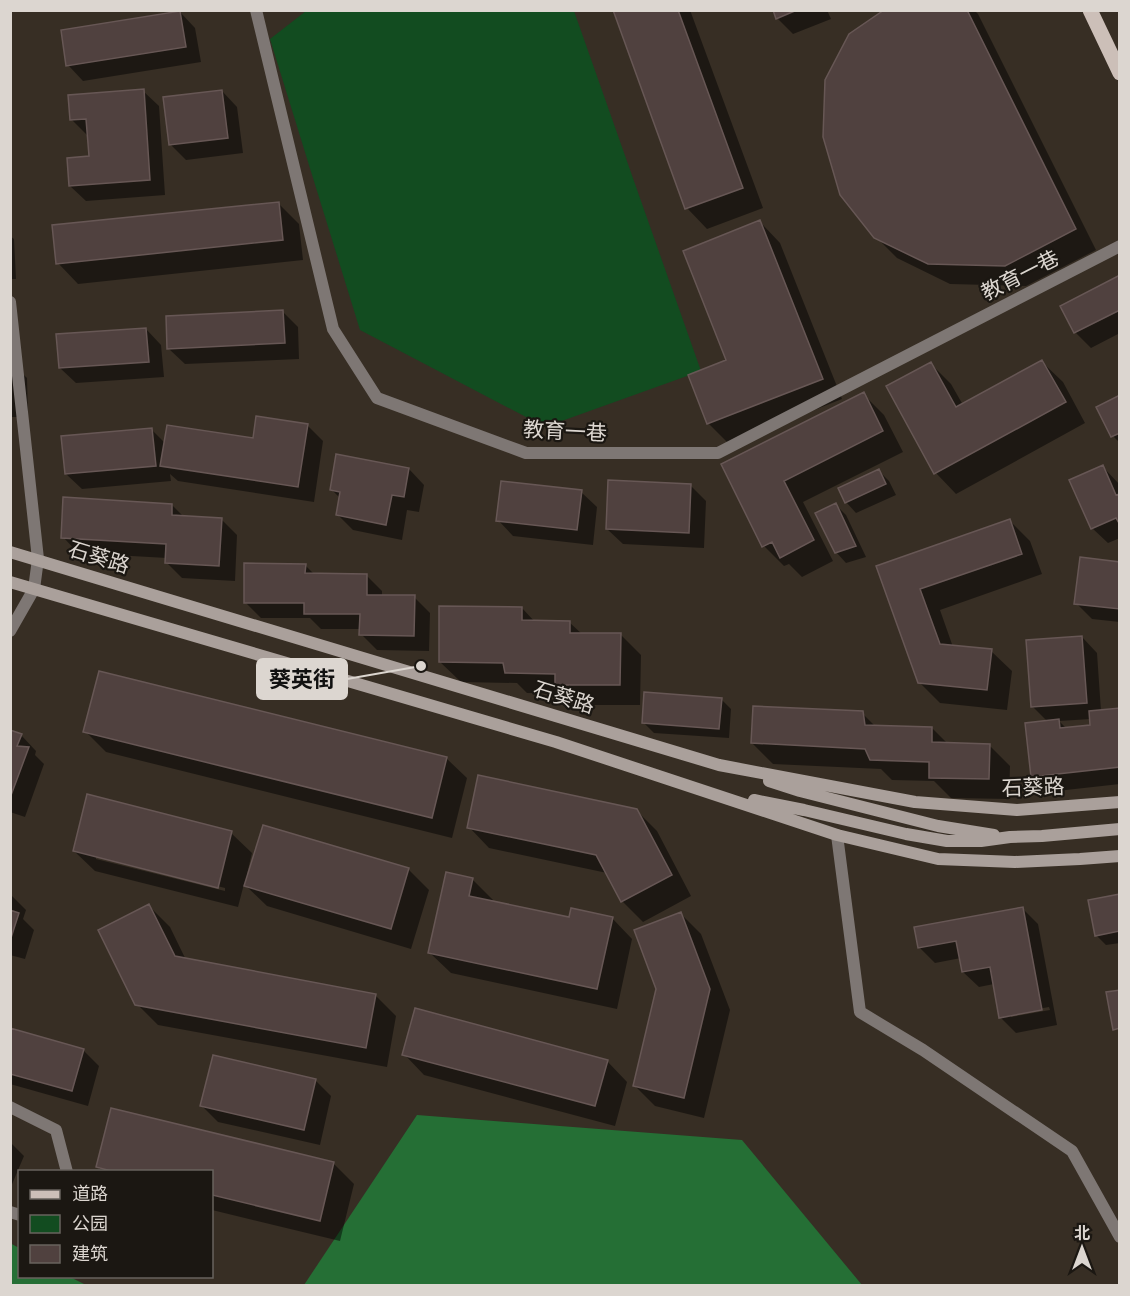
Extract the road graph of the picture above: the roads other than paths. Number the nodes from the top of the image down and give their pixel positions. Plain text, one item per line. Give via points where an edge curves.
1 (256, 10) edge
2 (1090, 10) edge
3 (1119, 74) edge
4 (1119, 246) edge
5 (10, 302) edge
6 (10, 552) edge
7 (38, 559) junction
8 (10, 582) edge
9 (34, 589) junction
10 (10, 631) edge
11 (719, 765) junction
12 (712, 793) junction
13 (1119, 802) edge
14 (1119, 829) edge
15 (837, 835) junction
16 (1010, 837) junction
17 (1119, 856) edge
18 (10, 1107) edge
19 (66, 1170) edge
20 (1119, 1237) edge

1 - 4 street, 教育一巷 via 333,329 377,398 526,453 718,453
2 - 3 main road
5 - 7 street
6 - 7 main road, 石葵路
7 - 9 street
7 - 11 main road, 石葵路
8 - 9 main road
9 - 10 street
9 - 12 main road via 556,742
11 - 13 main road, 石葵路 via 915,802 1017,810
11 - 16 main road via 800,791 938,826
12 - 15 main road
12 - 16 main road via 947,841
14 - 16 main road
15 - 17 main road via 938,859 1015,862
15 - 20 street via 860,1012 923,1050 1072,1152
18 - 19 street via 56,1130

